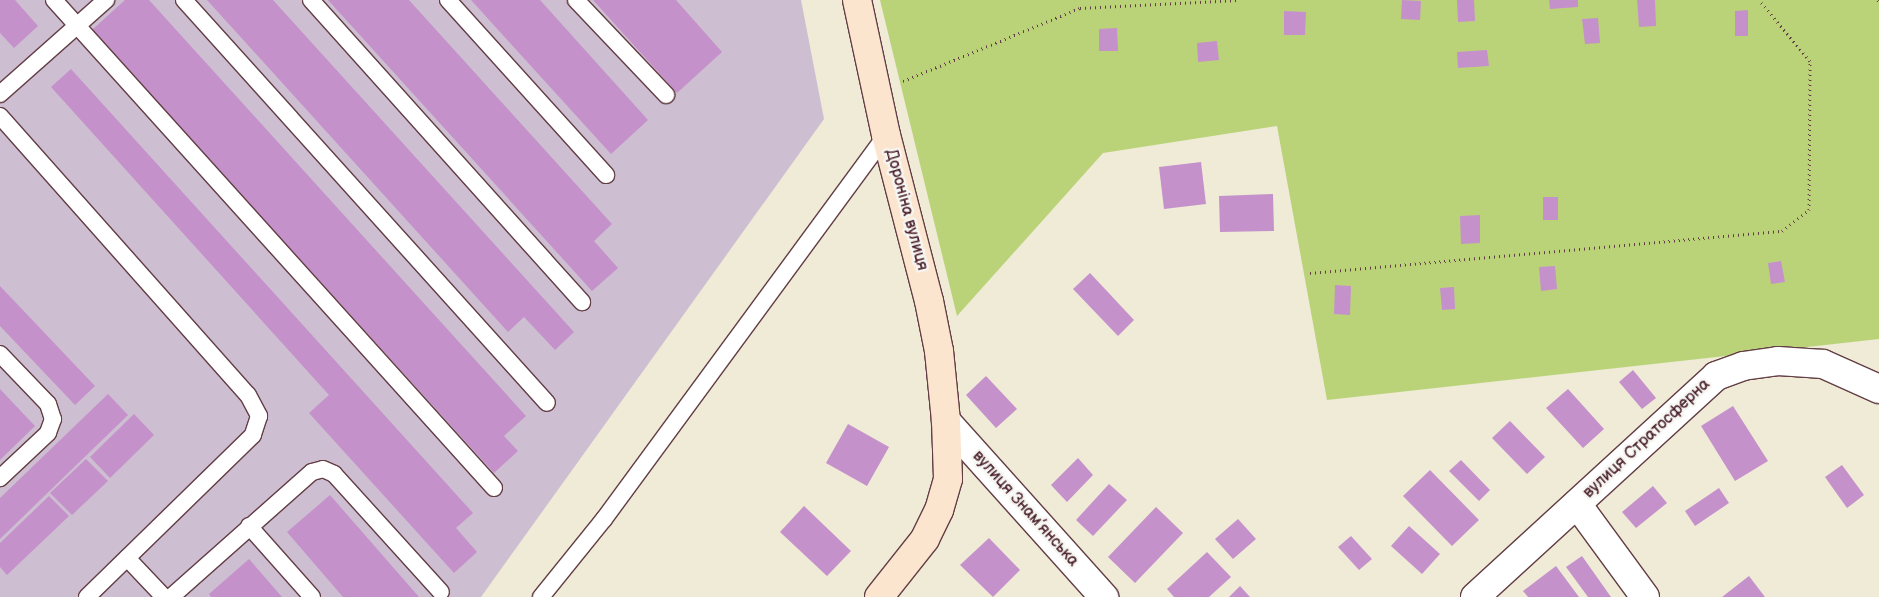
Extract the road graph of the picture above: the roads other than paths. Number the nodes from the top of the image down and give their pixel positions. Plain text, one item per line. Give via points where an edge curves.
1 (54, 0) edge
2 (106, 0) edge
3 (184, 0) edge
4 (311, 0) edge
5 (448, 0) edge
6 (576, 0) edge
7 (857, 0) edge
8 (77, 26) junction
9 (0, 94) edge
10 (666, 96) dead end
11 (0, 116) edge
12 (886, 135) junction
13 (606, 175) dead end
14 (582, 302) dead end
15 (0, 354) edge
16 (1879, 389) edge
17 (547, 403) dead end
18 (946, 421) junction
19 (0, 478) edge
20 (494, 488) dead end
21 (1577, 504) junction
22 (249, 526) junction
23 (127, 558) junction
24 (441, 592) dead end
25 (180, 594) edge
26 (87, 597) edge
27 (164, 597) edge
28 (312, 597) edge
29 (541, 597) edge
30 (879, 597) edge
31 (1104, 597) edge
32 (1475, 597) edge
33 (1645, 597) edge

1 - 8 lane
2 - 8 lane
3 - 17 lane
4 - 14 lane
5 - 13 lane
6 - 10 lane
7 - 12 street, Дороніна вулиця
8 - 9 lane
8 - 20 lane
11 - 23 lane via 248,395 259,416 253,435
12 - 18 street, Дороніна вулиця via 940,351
12 - 29 lane via 604,519
15 - 19 lane via 48,404 53,419 48,433
16 - 21 street, вулиця Стратосферна via 1824,364 1778,361 1743,366 1716,376
18 - 30 street, Дороніна вулиця via 948,479 939,510 924,539
18 - 31 street, вулиця Знам’янська
21 - 32 street, вулиця Стратосферна
21 - 33 street
22 - 24 lane via 312,472 323,469 334,474
22 - 25 lane
22 - 28 lane
23 - 26 lane
23 - 27 lane

